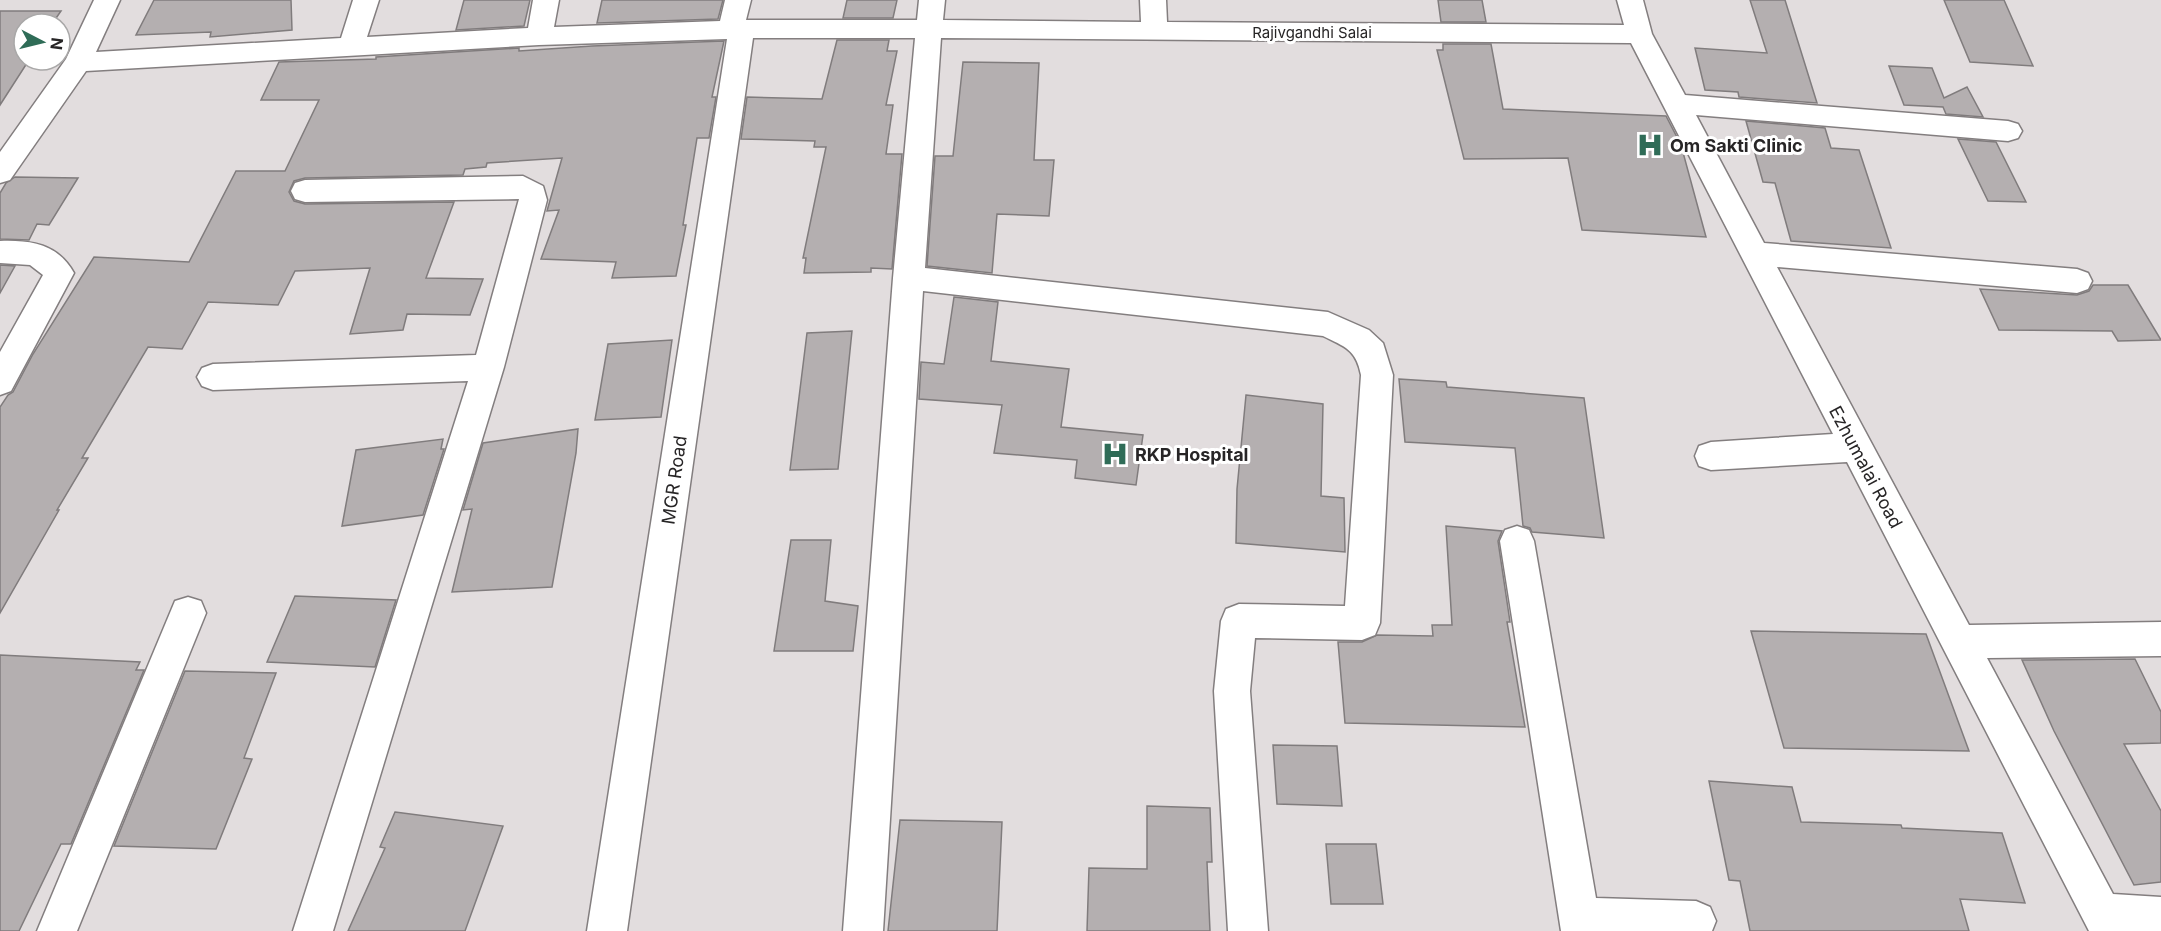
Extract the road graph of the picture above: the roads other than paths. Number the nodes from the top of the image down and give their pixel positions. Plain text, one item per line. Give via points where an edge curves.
1 (107, 0) edge
2 (366, 0) edge
3 (546, 0) edge
4 (1153, 0) edge
5 (1630, 0) edge
6 (930, 14) edge
7 (737, 20) edge
8 (1154, 31) junction
9 (1639, 34) junction
10 (539, 36) junction
11 (351, 47) junction
12 (78, 62) junction
13 (1675, 104) junction
14 (2008, 131) dead end
15 (0, 173) edge
16 (305, 191) dead end
17 (0, 252) edge
18 (1754, 254) junction
19 (909, 278) junction
20 (2077, 281) dead end
21 (488, 367) junction
22 (213, 377) dead end
23 (0, 382) edge
24 (1855, 447) junction
25 (1712, 456) dead end
26 (1517, 541) dead end
27 (188, 613) dead end
28 (2161, 639) edge
29 (1957, 642) junction
30 (2161, 917) edge
31 (1696, 921) dead end
32 (2106, 923) edge
33 (1580, 924) edge
34 (57, 931) edge
35 (313, 931) edge
36 (607, 931) edge
37 (863, 931) edge
38 (1248, 931) edge

1 - 12 street
2 - 11 street
3 - 10 street
4 - 8 street
5 - 9 street, Ezhumalai Road
6 - 7 street, Rajivgandhi Salai
6 - 8 street, Rajivgandhi Salai via 986,30
6 - 19 street
7 - 10 street, Rajivgandhi Salai
7 - 36 street, MGR Road
8 - 9 street, Rajivgandhi Salai
9 - 13 street, Ezhumalai Road
10 - 11 street, Rajivgandhi Salai
11 - 12 street, Rajivgandhi Salai
12 - 15 street
13 - 14 street
13 - 18 street, Ezhumalai Road
16 - 21 street via 529,190 533,200
17 - 23 street via 34,252 51,261 59,273
18 - 20 street
18 - 24 street, Ezhumalai Road
19 - 37 street
19 - 38 street via 1328,324 1358,339 1372,352 1377,375 1362,623 1239,621 1232,691
21 - 22 street
21 - 35 street
24 - 25 street
24 - 29 street, Ezhumalai Road
26 - 33 street
27 - 34 street
28 - 29 street
29 - 32 street, Ezhumalai Road
30 - 32 street
31 - 33 street

